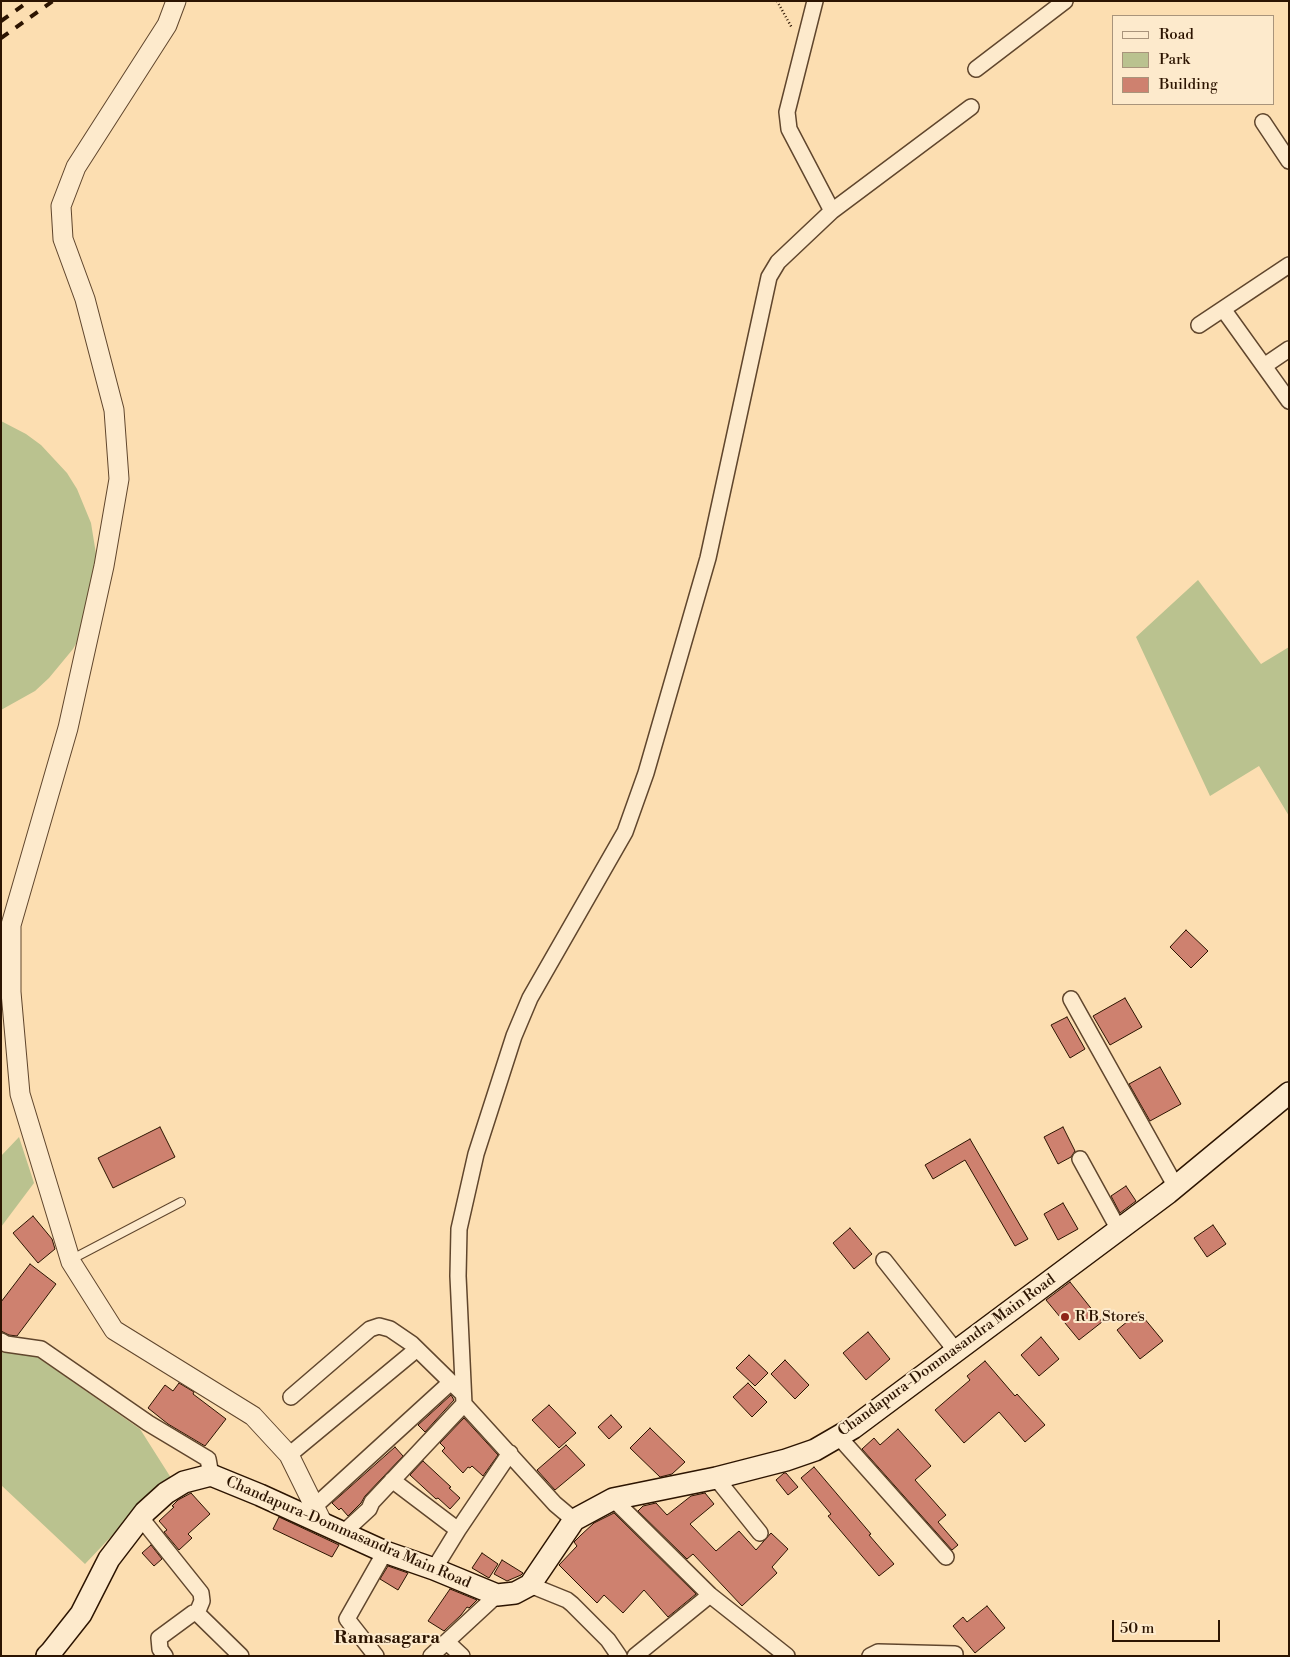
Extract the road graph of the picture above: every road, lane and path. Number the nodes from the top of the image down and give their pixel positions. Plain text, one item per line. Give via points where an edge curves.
1 (176, 1) edge
2 (777, 1) edge
3 (815, 1) edge
4 (1065, 1) edge
5 (803, 47) junction
6 (976, 69) dead end
7 (971, 107) dead end
8 (1263, 122) dead end
9 (1289, 161) edge
10 (832, 211) junction
11 (1289, 265) edge
12 (1223, 309) junction
13 (1199, 325) dead end
14 (1289, 349) edge
15 (1264, 366) junction
16 (1289, 400) edge
17 (1071, 999) dead end
18 (1289, 1093) edge
19 (1080, 1159) dead end
20 (1176, 1187) junction
21 (180, 1202) dead end
22 (1119, 1230) junction
23 (884, 1260) dead end
24 (71, 1262) junction
25 (1, 1341) edge
26 (418, 1349) junction
27 (956, 1351) junction
28 (451, 1382) junction
29 (291, 1397) dead end
30 (464, 1399) junction
31 (838, 1436) junction
32 (510, 1453) junction
33 (288, 1455) junction
34 (211, 1475) junction
35 (716, 1478) junction
36 (392, 1480) junction
37 (613, 1499) junction
38 (319, 1515) junction
39 (141, 1518) junction
40 (574, 1520) junction
41 (458, 1530) junction
42 (343, 1533) junction
43 (760, 1533) dead end
44 (385, 1552) junction
45 (946, 1557) dead end
46 (434, 1569) junction
47 (530, 1585) junction
48 (497, 1595) junction
49 (710, 1595) junction
50 (197, 1613) junction
51 (447, 1642) junction
52 (955, 1654) dead end
53 (46, 1656) edge
54 (165, 1656) edge
55 (241, 1656) edge
56 (376, 1656) edge
57 (431, 1656) edge
58 (462, 1656) edge
59 (619, 1656) edge
60 (635, 1656) edge
61 (787, 1656) edge
62 (870, 1656) edge

1 - 24 street via 167,25 76,167 61,206 63,239 85,299 114,410 119,479 104,566 68,728 11,925 10,992 20,1094
2 - 5 path
3 - 5 street
4 - 6 street
5 - 10 street via 787,112 788,129
7 - 10 street
8 - 9 street
10 - 30 street via 778,262 769,277 708,558 646,773 626,832 530,998 514,1036 482,1137 459,1229
11 - 12 street
12 - 13 street
12 - 15 street
14 - 15 street
15 - 16 street
17 - 20 street
18 - 20 main road, Chandapura-Dommasandra Main Road
19 - 22 street
20 - 22 main road, Chandapura-Dommasandra Main Road
21 - 24 lane
22 - 27 main road, Chandapura-Dommasandra Main Road
23 - 27 street
24 - 33 street via 114,1330 253,1416
25 - 34 street via 41,1349 148,1423 208,1459
26 - 28 street
26 - 29 street via 390,1329 379,1326 370,1329
26 - 33 street
27 - 31 main road, Chandapura-Dommasandra Main Road
28 - 30 street
28 - 38 street
30 - 32 street
30 - 36 street
31 - 35 main road, Chandapura-Dommasandra Main Road via 815,1450
31 - 45 street
32 - 40 street via 555,1504
32 - 41 street
33 - 38 street
34 - 38 main road, Chandapura-Dommasandra Main Road
34 - 39 main road, Chandapura-Dommasandra Main Road via 184,1482 166,1493
35 - 37 main road, Chandapura-Dommasandra Main Road
35 - 43 street
36 - 41 street
36 - 42 street via 369,1509
37 - 40 main road, Chandapura-Dommasandra Main Road
37 - 49 street
38 - 42 main road, Chandapura-Dommasandra Main Road
39 - 50 street via 201,1593 202,1601
39 - 53 main road, Chandapura-Dommasandra Main Road via 109,1558 81,1614
40 - 47 main road, Chandapura-Dommasandra Main Road
41 - 46 street
42 - 44 main road, Chandapura-Dommasandra Main Road
44 - 46 main road, Chandapura-Dommasandra Main Road
44 - 56 street via 347,1619
46 - 48 main road, Chandapura-Dommasandra Main Road
47 - 48 main road via 515,1593
47 - 59 street via 572,1604 608,1640
48 - 51 street
49 - 60 street
49 - 61 street
50 - 54 street via 192,1613 159,1638 160,1649
50 - 55 street
51 - 57 street
51 - 58 street
52 - 62 street via 878,1652

